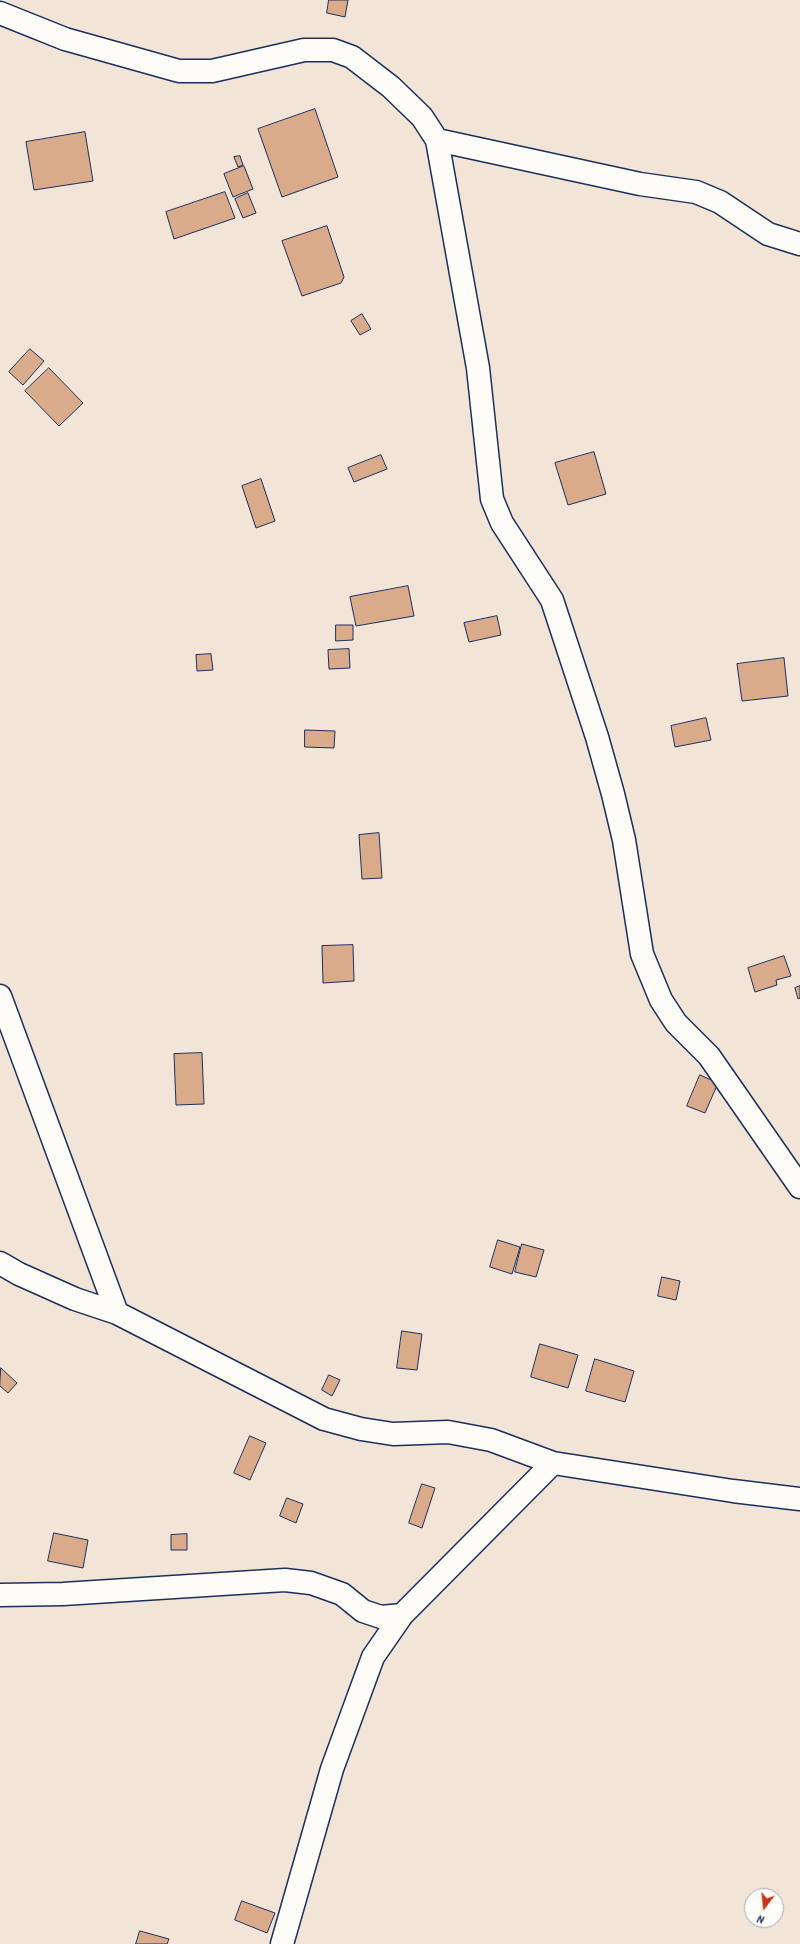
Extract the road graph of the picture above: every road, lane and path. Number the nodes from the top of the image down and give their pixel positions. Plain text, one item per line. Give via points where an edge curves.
1 (0, 13) edge
2 (437, 140) junction
3 (800, 244) edge
4 (0, 996) edge
5 (800, 1187) edge
6 (0, 1263) edge
7 (117, 1314) junction
8 (553, 1463) junction
9 (800, 1499) edge
10 (0, 1595) edge
11 (402, 1615) junction
12 (282, 1944) edge

1 - 2 street via 65,39 179,71 212,71 304,50 333,50 352,57 391,87 422,118
2 - 3 street via 640,184 696,192 720,202 768,234
2 - 5 street via 478,368 492,499 502,523 552,600 557,614 613,794 624,840 642,954 660,1000 676,1023 709,1056
4 - 7 street
6 - 7 street via 75,1299
7 - 8 street via 324,1419 393,1434 448,1432 491,1440
8 - 9 street
8 - 11 street
10 - 11 street via 63,1594 285,1580 311,1583 342,1594 363,1612 381,1617
11 - 12 street via 373,1657 352,1711 332,1769

